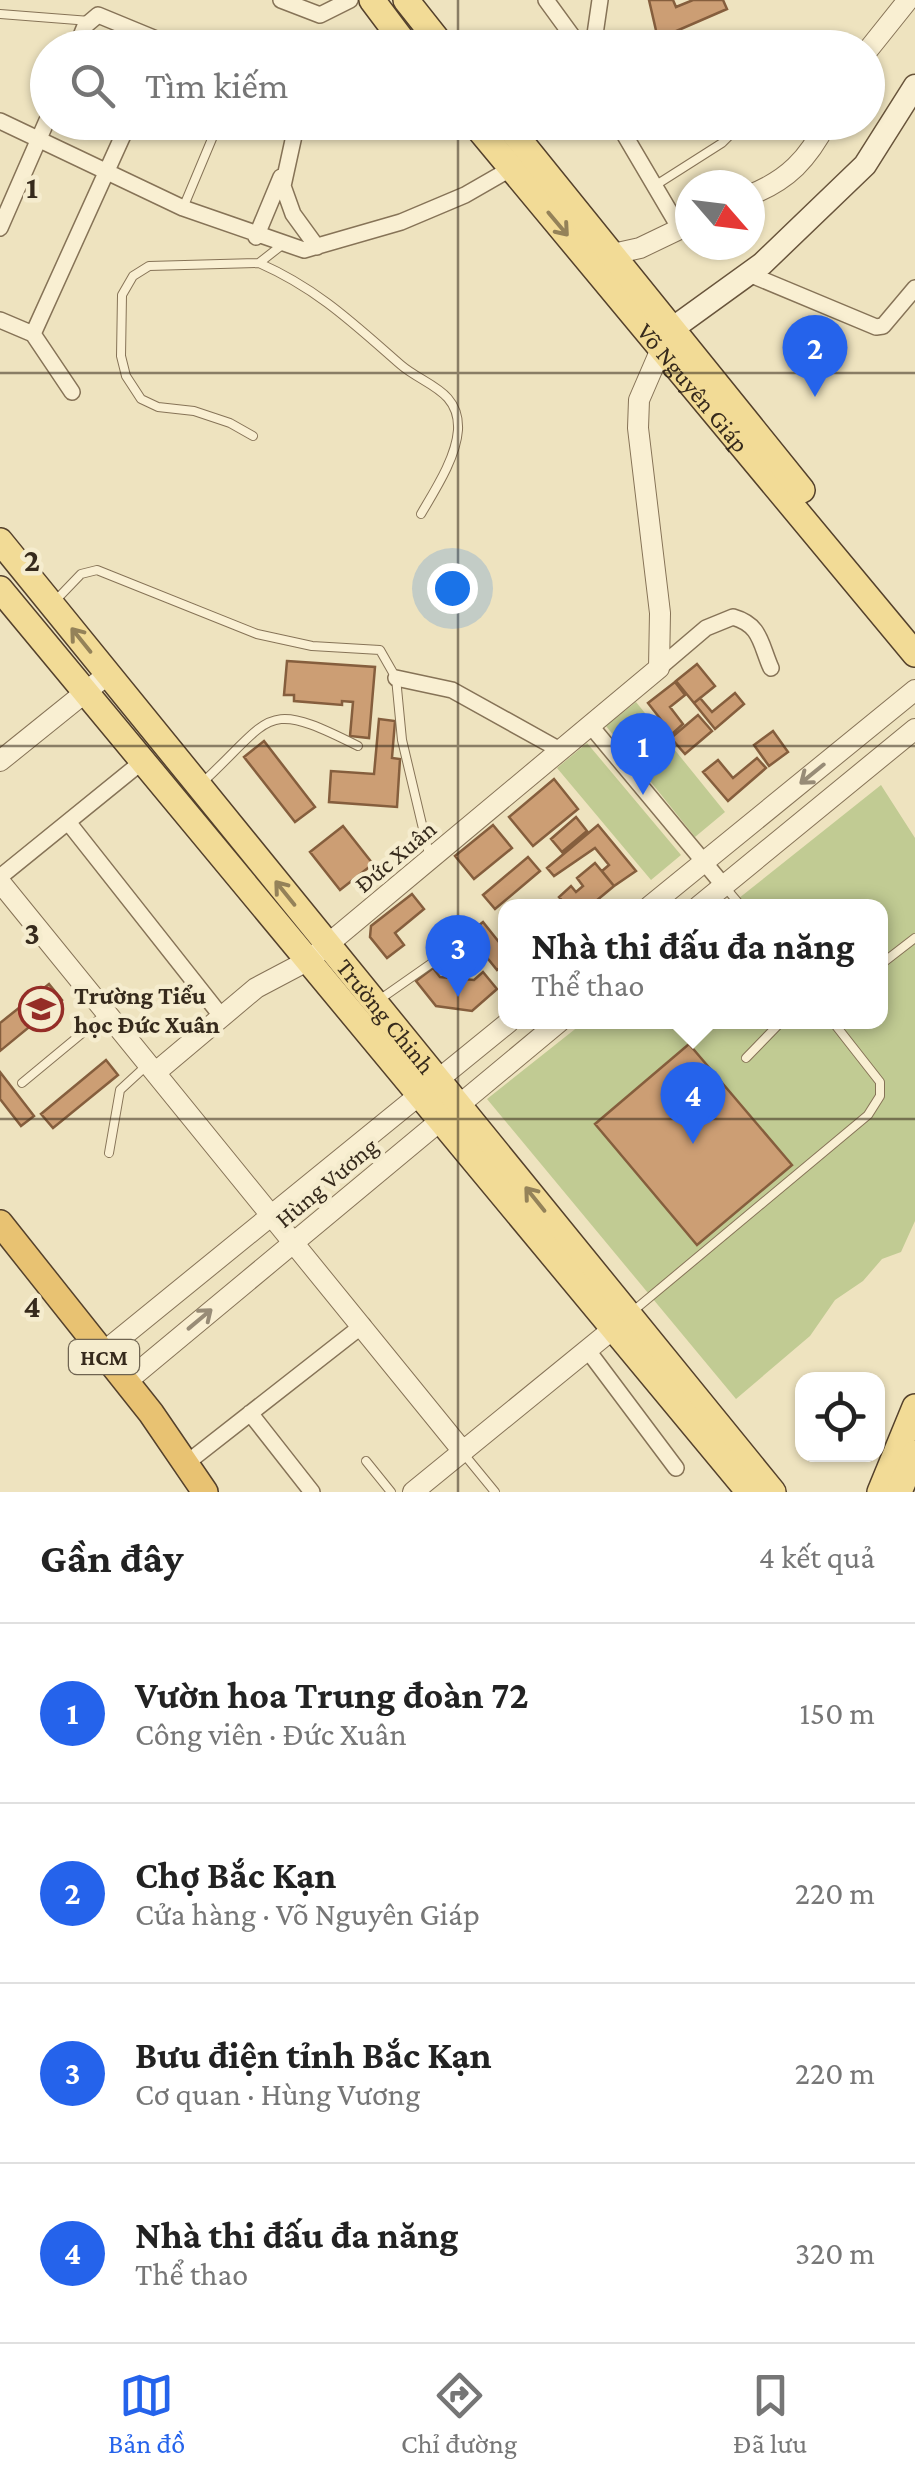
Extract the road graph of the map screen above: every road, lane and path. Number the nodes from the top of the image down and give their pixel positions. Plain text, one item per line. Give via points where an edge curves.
1 (281, 0) edge
2 (350, 0) edge
3 (372, 0) edge
4 (406, 0) edge
5 (546, 0) edge
6 (600, 0) edge
7 (908, 0) edge
8 (0, 14) edge
9 (92, 20) junction
10 (86, 30) edge
11 (138, 30) edge
12 (394, 30) edge
13 (430, 30) edge
14 (568, 30) edge
15 (596, 30) edge
16 (884, 30) edge
17 (915, 86) edge
18 (0, 121) edge
19 (30, 134) edge
20 (885, 134) edge
21 (39, 140) edge
22 (44, 140) edge
23 (121, 140) edge
24 (211, 140) edge
25 (296, 140) edge
26 (488, 140) edge
27 (520, 140) edge
28 (628, 140) edge
29 (724, 140) edge
30 (816, 140) edge
31 (881, 140) edge
32 (512, 168) junction
33 (284, 169) junction
34 (107, 172) junction
35 (656, 185) junction
36 (765, 189) edge
37 (183, 208) junction
38 (675, 213) edge
39 (0, 228) edge
40 (675, 232) edge
41 (256, 237) junction
42 (282, 245) junction
43 (317, 247) junction
44 (612, 254) junction
45 (260, 262) junction
46 (749, 274) junction
47 (915, 288) edge
48 (2, 323) edge
49 (33, 334) junction
50 (666, 339) junction
51 (72, 392) dead end
52 (253, 436) dead end
53 (421, 514) dead end
54 (0, 541) edge
55 (0, 589) edge
56 (52, 604) junction
57 (915, 630) edge
58 (915, 654) edge
59 (659, 668) junction
60 (771, 668) dead end
61 (108, 674) junction
62 (396, 678) junction
63 (915, 690) edge
64 (86, 692) junction
65 (590, 725) junction
66 (915, 729) edge
67 (864, 732) junction
68 (358, 746) dead end
69 (560, 750) junction
70 (886, 753) junction
71 (0, 760) edge
72 (143, 761) junction
73 (189, 795) junction
74 (68, 822) junction
75 (430, 858) junction
76 (704, 862) junction
77 (0, 879) edge
78 (724, 886) junction
79 (659, 899) edge
80 (708, 899) edge
81 (734, 899) edge
82 (915, 938) edge
83 (318, 952) junction
84 (469, 958) dead end
85 (888, 959) edge
86 (375, 1003) junction
87 (107, 1013) junction
88 (222, 1017) junction
89 (501, 1029) edge
90 (550, 1029) edge
91 (775, 1029) edge
92 (838, 1029) edge
93 (746, 1058) dead end
94 (152, 1068) junction
95 (22, 1083) dead end
96 (429, 1088) junction
97 (449, 1112) junction
98 (109, 1152) dead end
99 (272, 1216) junction
100 (0, 1223) edge
101 (294, 1242) junction
102 (622, 1321) junction
103 (363, 1325) junction
104 (589, 1352) junction
105 (101, 1354) junction
106 (126, 1382) junction
107 (915, 1407) edge
108 (250, 1413) junction
109 (460, 1449) junction
110 (915, 1453) edge
111 (366, 1461) dead end
112 (188, 1462) junction
113 (676, 1468) dead end
114 (205, 1492) edge
115 (312, 1492) edge
116 (391, 1492) edge
117 (413, 1492) edge
118 (495, 1492) edge
119 (749, 1492) edge
120 (773, 1492) edge
121 (880, 1492) edge
122 (898, 1492) edge

1 - 2 street via 320,14
3 - 12 main road
4 - 13 main road
5 - 14 street
6 - 15 street
7 - 16 street
8 - 9 lane
9 - 10 street
9 - 11 street via 117,19
17 - 20 main road
18 - 19 street
21 - 39 street
22 - 34 street
23 - 34 street
24 - 37 lane
25 - 33 street
26 - 32 main road, Võ Nguyên Giáp
27 - 44 main road, Võ Nguyên Giáp
28 - 35 street
29 - 35 lane
30 - 36 street via 783,182
31 - 46 main road via 866,164
32 - 43 street via 435,209
32 -> 50 main road, Võ Nguyên Giáp
33 - 41 street
33 - 43 street via 293,214
34 - 37 street
34 - 49 street
35 - 38 street
37 - 41 street
40 - 44 street
41 - 42 street
42 - 43 street
42 - 45 lane
44 - 50 main road, Võ Nguyên Giáp
45 - 52 lane via 161,263 141,269 122,295 121,356 141,398
45 - 53 lane via 312,289 451,402 458,430
46 - 47 street via 876,326
46 - 50 main road
48 - 49 street
49 - 51 street
50 - 57 main road, Võ Nguyên Giáp
50 - 58 main road, Võ Nguyên Giáp
50 - 59 street via 639,400 638,428 660,612
54 - 56 main road, Trường Chinh
55 - 64 main road, Trường Chinh
61 -> 56 main road, Trường Chinh
56 - 62 lane via 81,574 96,570 257,634 380,650
59 - 60 street, Đức Xuân via 706,628 733,616 758,631
59 - 65 street, Đức Xuân
61 - 64 street
61 - 73 main road, Trường Chinh
62 - 69 street via 452,690
62 - 75 lane via 402,740
63 - 67 street
64 - 71 street
64 - 72 main road, Trường Chinh
65 - 69 street, Đức Xuân
65 - 76 street
66 - 70 street
67 - 70 street
67 -> 76 street
68 - 73 lane via 282,716 266,722
69 - 75 street, Đức Xuân
70 - 78 street
72 - 73 main road, Trường Chinh
72 - 74 street
73 - 83 main road, Trường Chinh
74 - 77 street
74 - 88 street
75 - 83 street, Đức Xuân
76 - 78 street
76 - 79 street
77 - 87 street
78 - 80 street
78 - 81 lane
82 - 85 lane
83 - 86 main road, Trường Chinh
83 - 88 street, Đức Xuân
83 - 96 main road, Trường Chinh
84 - 86 lane via 439,958
86 - 96 main road, Trường Chinh
87 - 94 street
87 - 95 lane
88 - 94 street, Đức Xuân
89 - 96 street, Hùng Vương
90 - 97 street, Hùng Vương
91 - 93 lane
92 - 102 lane via 880,1082 868,1115
94 - 98 lane via 120,1090
94 - 99 street
96 - 97 main road, Trường Chinh
96 - 99 street, Hùng Vương
97 - 101 street, Hùng Vương
97 - 102 main road, Trường Chinh
99 - 101 street
99 - 105 street, Hùng Vương
100 - 105 highway, HCM
101 - 103 street
106 -> 101 street, Hùng Vương
102 - 104 street
102 - 119 main road, Trường Chinh
102 - 120 main road, Trường Chinh
103 - 108 street
103 - 109 street
104 - 109 street
104 - 113 street
105 - 106 highway, HCM
106 - 112 highway, HCM
107 - 121 main road
108 - 112 street
108 - 115 street
109 - 117 street
109 - 118 lane
110 - 122 main road
111 - 116 lane
112 - 114 highway, HCM

